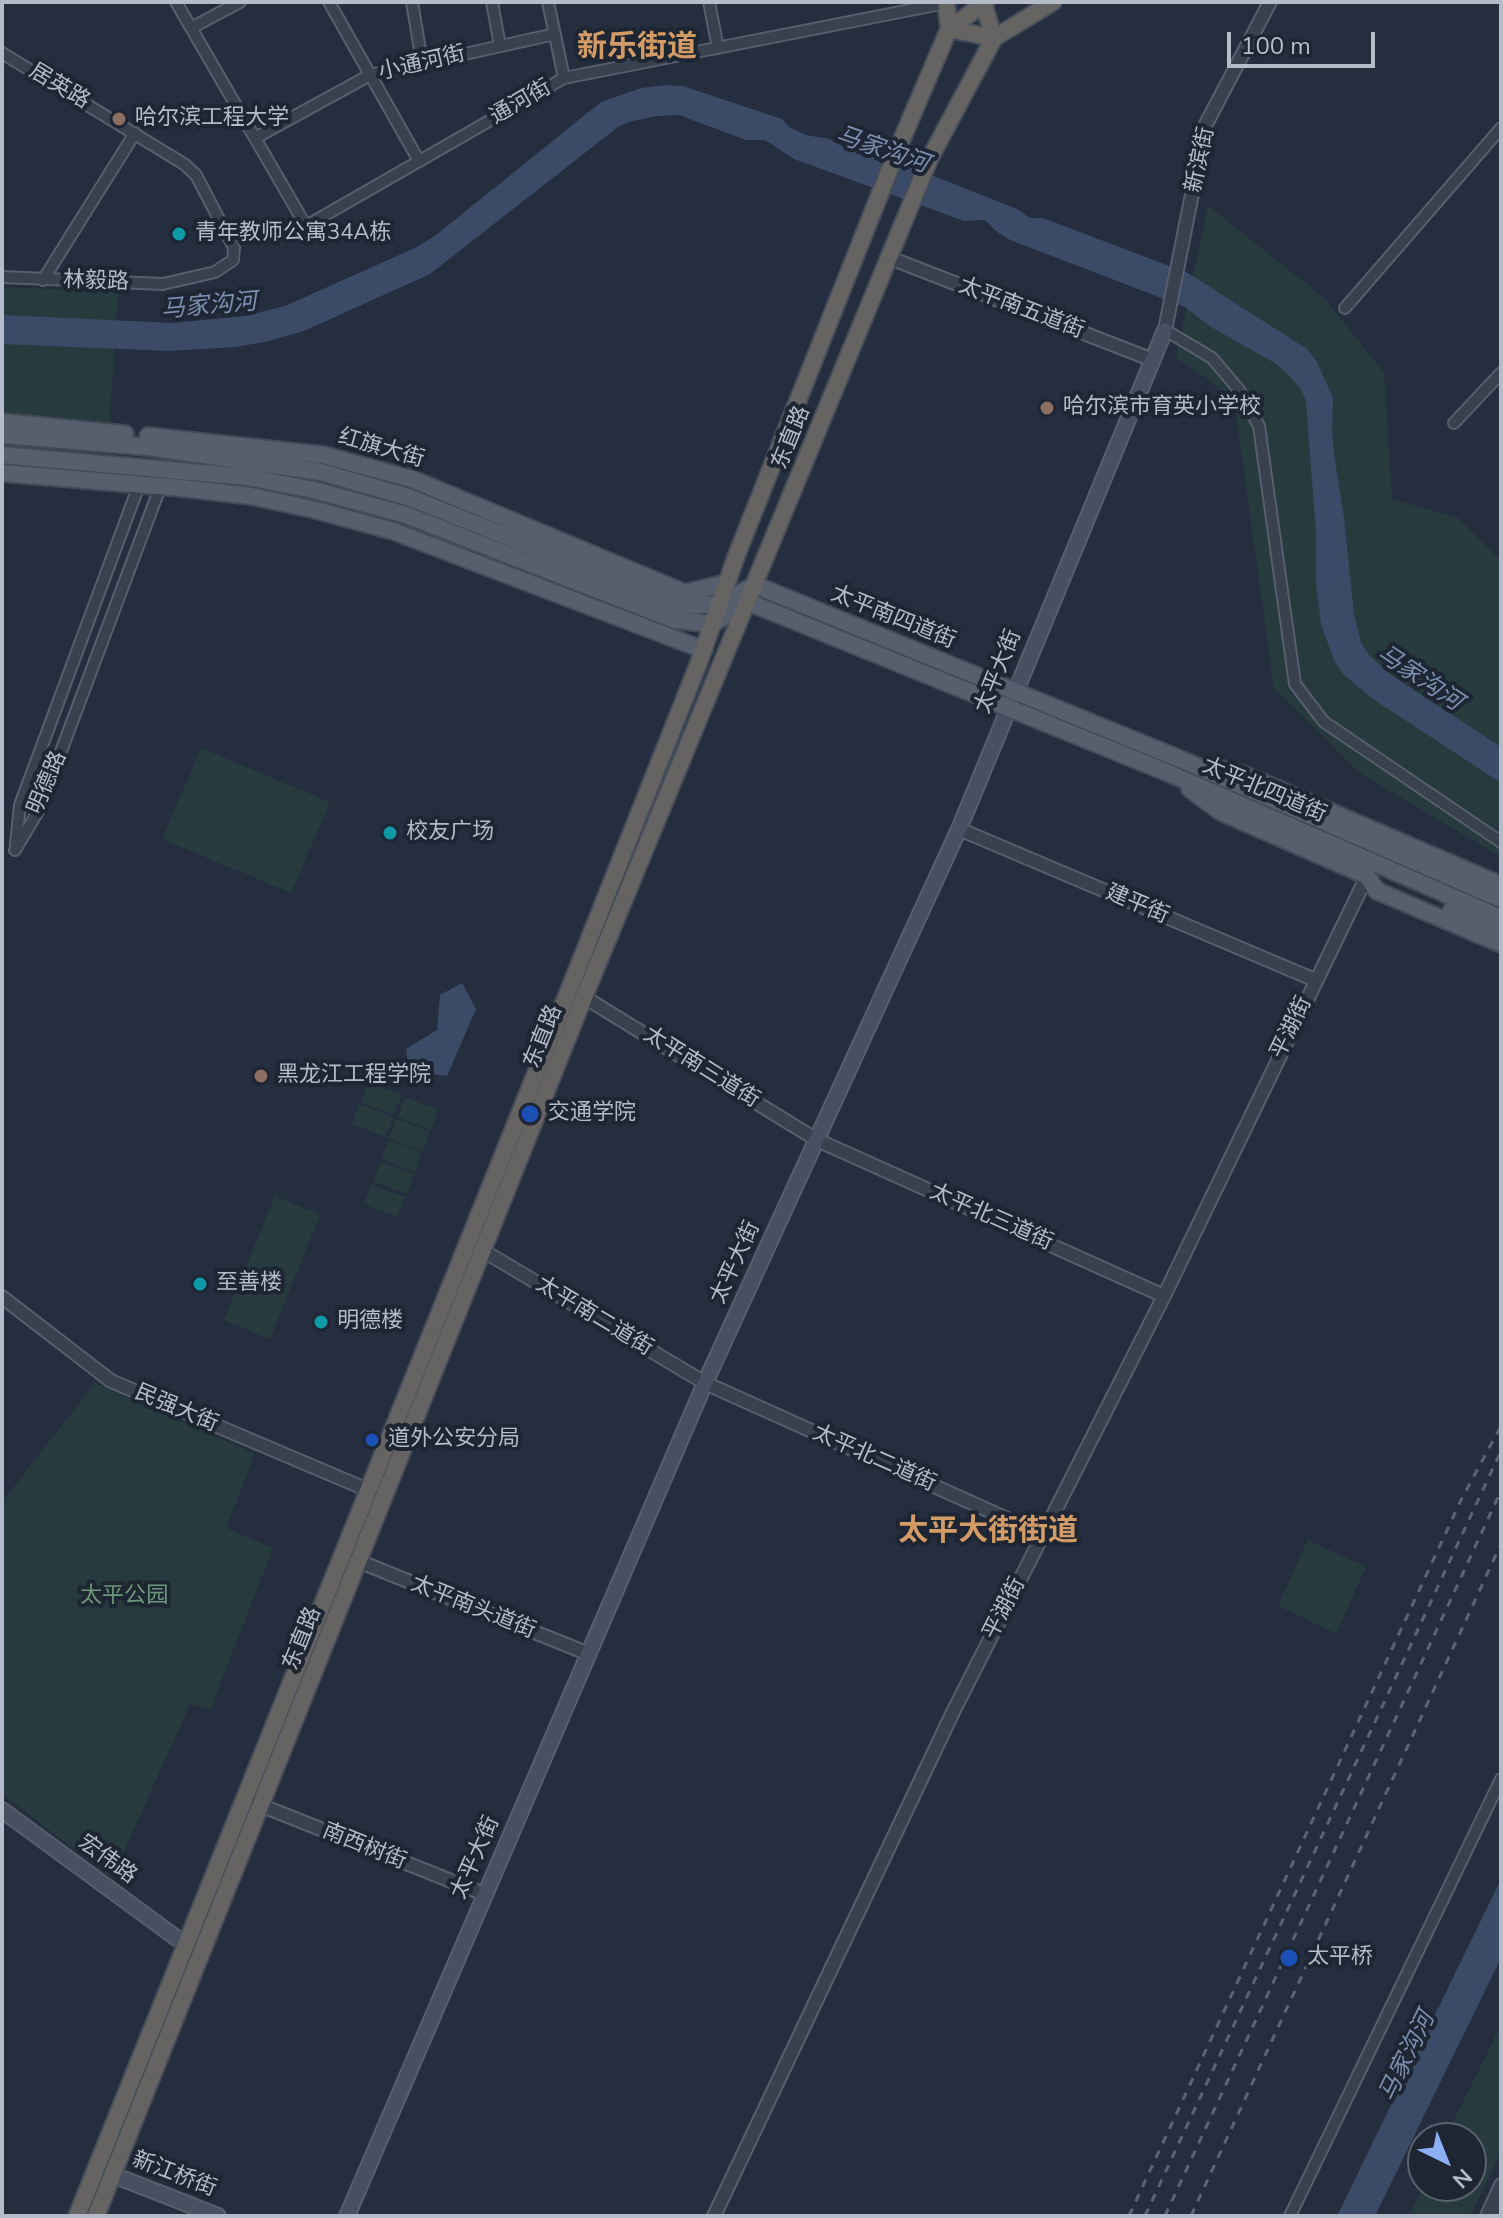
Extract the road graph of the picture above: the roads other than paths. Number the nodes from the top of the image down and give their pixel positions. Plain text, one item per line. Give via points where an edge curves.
1 (176, 2) edge
2 (240, 2) edge
3 (329, 2) edge
4 (412, 2) edge
5 (492, 2) edge
6 (548, 2) edge
7 (709, 2) edge
8 (985, 2) edge
9 (1053, 2) edge
10 (1270, 2) edge
11 (946, 3) edge
12 (191, 28) junction
13 (949, 29) junction
14 (555, 34) junction
15 (994, 38) junction
16 (500, 46) junction
17 (718, 48) junction
18 (2, 53) edge
19 (422, 62) junction
20 (370, 75) junction
21 (564, 78) junction
22 (1501, 128) edge
23 (135, 133) junction
24 (255, 138) junction
25 (419, 161) junction
26 (890, 258) junction
27 (233, 260) joint
28 (2, 277) edge
29 (43, 280) junction
30 (1345, 308) dead end
31 (1165, 330) junction
32 (1153, 360) junction
33 (1501, 373) edge
34 (2, 422) edge
35 (1454, 423) dead end
36 (2, 435) edge
37 (2, 455) edge
38 (2, 473) edge
39 (142, 476) junction
40 (164, 478) junction
41 (726, 583) junction
42 (755, 585) junction
43 (748, 602) junction
44 (719, 604) junction
45 (678, 613) junction
46 (712, 624) junction
47 (704, 650) junction
48 (1015, 691) junction
49 (1008, 709) junction
50 (1180, 759) junction
51 (1166, 772) junction
52 (1233, 792) junction
53 (959, 829) junction
54 (1501, 842) edge
55 (2, 846) edge
56 (15, 850) junction
57 (1367, 876) junction
58 (1501, 885) edge
59 (1501, 899) edge
60 (1501, 918) edge
61 (1501, 932) edge
62 (1501, 944) edge
63 (1315, 980) junction
64 (584, 997) junction
65 (817, 1140) junction
66 (482, 1250) junction
67 (1164, 1296) junction
68 (2, 1297) edge
69 (705, 1383) junction
70 (368, 1490) junction
71 (1043, 1535) junction
72 (358, 1561) junction
73 (589, 1654) junction
74 (1501, 1779) edge
75 (252, 1802) junction
76 (2, 1810) edge
77 (484, 1894) junction
78 (186, 1945) junction
79 (113, 2175) junction
80 (1501, 2185) edge
81 (1501, 2206) edge
82 (77, 2216) edge
83 (96, 2216) edge
84 (218, 2216) edge
85 (347, 2216) edge
86 (714, 2216) edge
87 (1290, 2216) edge
88 (1487, 2216) edge
89 (1496, 2216) edge

1 - 12 street
2 - 12 street
3 - 20 street
4 - 19 street
5 - 16 street
6 - 14 street
7 - 17 street
8 - 13 highway
8 - 15 highway
9 - 15 highway
10 - 31 street, 新滨街 via 1206,124
11 - 13 highway
11 - 17 street, 通河街
12 - 24 street
13 - 15 highway
13 - 41 highway, 东直路
14 - 16 street, 小通河街
14 - 21 street
15 - 26 highway, 东直路 via 930,158
16 - 19 street, 小通河街
17 - 21 street, 通河街
18 - 23 street, 居英路
19 - 20 street, 小通河街
20 - 24 street, 小通河街
20 - 25 street
21 - 25 street, 通河街
22 - 30 street
23 - 27 street, 居英路 via 196,175 228,233
23 - 29 street
24 - 25 street, 通河街 via 306,226
26 - 32 street, 太平南五道街
26 - 42 highway, 东直路
27 - 29 street, 林毅路 via 215,272 163,284
28 - 29 street, 林毅路
31 - 32 main road, 太平大街
31 - 54 street via 1212,358 1239,390 1259,426 1295,684 1324,722
32 - 48 main road, 太平大街
33 - 35 street
34 - 41 main road, 红旗大街 via 323,455 412,479 685,593
36 - 45 main road, 红旗大街 via 148,447 321,472 408,497
37 - 39 main road
38 - 39 main road
39 - 40 main road
39 - 56 street, 明德路 via 20,805
40 - 45 main road via 260,480 314,490 406,515
40 - 47 main road via 393,531
40 - 56 street, 明德路 via 39,810
41 - 44 highway, 东直路
42 - 43 highway, 东直路
42 - 44 main road
42 - 48 main road, 太平南四道街
43 - 46 main road
43 - 49 main road, 太平南四道街
43 - 64 highway, 东直路
44 - 45 main road
44 - 46 highway, 东直路
45 - 46 main road
46 - 47 highway, 东直路
47 - 70 highway, 东直路
48 - 49 main road, 太平大街
48 - 50 main road, 太平北四道街
49 - 51 main road, 太平北四道街
49 - 53 main road, 太平大街
50 - 52 main road, 太平北四道街
50 - 58 main road via 1245,775
51 - 52 main road, 太平北四道街
51 - 57 main road via 1221,812
52 - 59 main road, 太平北四道街
52 - 60 main road, 太平北四道街
53 - 63 street, 建平街
53 - 65 main road, 太平大街
55 - 56 street
57 - 61 main road
57 - 62 main road via 1377,891
57 - 63 street, 平湖街
63 - 67 street, 平湖街
64 - 65 street, 太平南三道街
64 - 66 highway, 东直路
65 - 67 street, 太平北三道街
65 - 69 main road, 太平大街
66 - 69 street, 太平南二道街
66 - 72 highway, 东直路
67 - 71 street, 平湖街
68 - 70 street, 民强大街 via 111,1381
69 - 71 street, 太平北二道街
69 - 73 main road, 太平大街
70 - 75 highway, 东直路
71 - 86 street, 平湖街 via 953,1712
72 - 73 street, 太平南头道街
72 - 75 highway, 东直路
73 - 77 main road, 太平大街
74 - 87 street
75 - 77 street, 南西树街
75 - 78 highway, 东直路
75 - 79 highway, 东直路
76 - 78 main road, 宏伟路
77 - 85 main road, 太平大街
78 - 82 highway, 东直路
79 - 83 highway, 东直路
79 - 84 main road, 新江桥街
80 - 88 street
81 - 89 street

